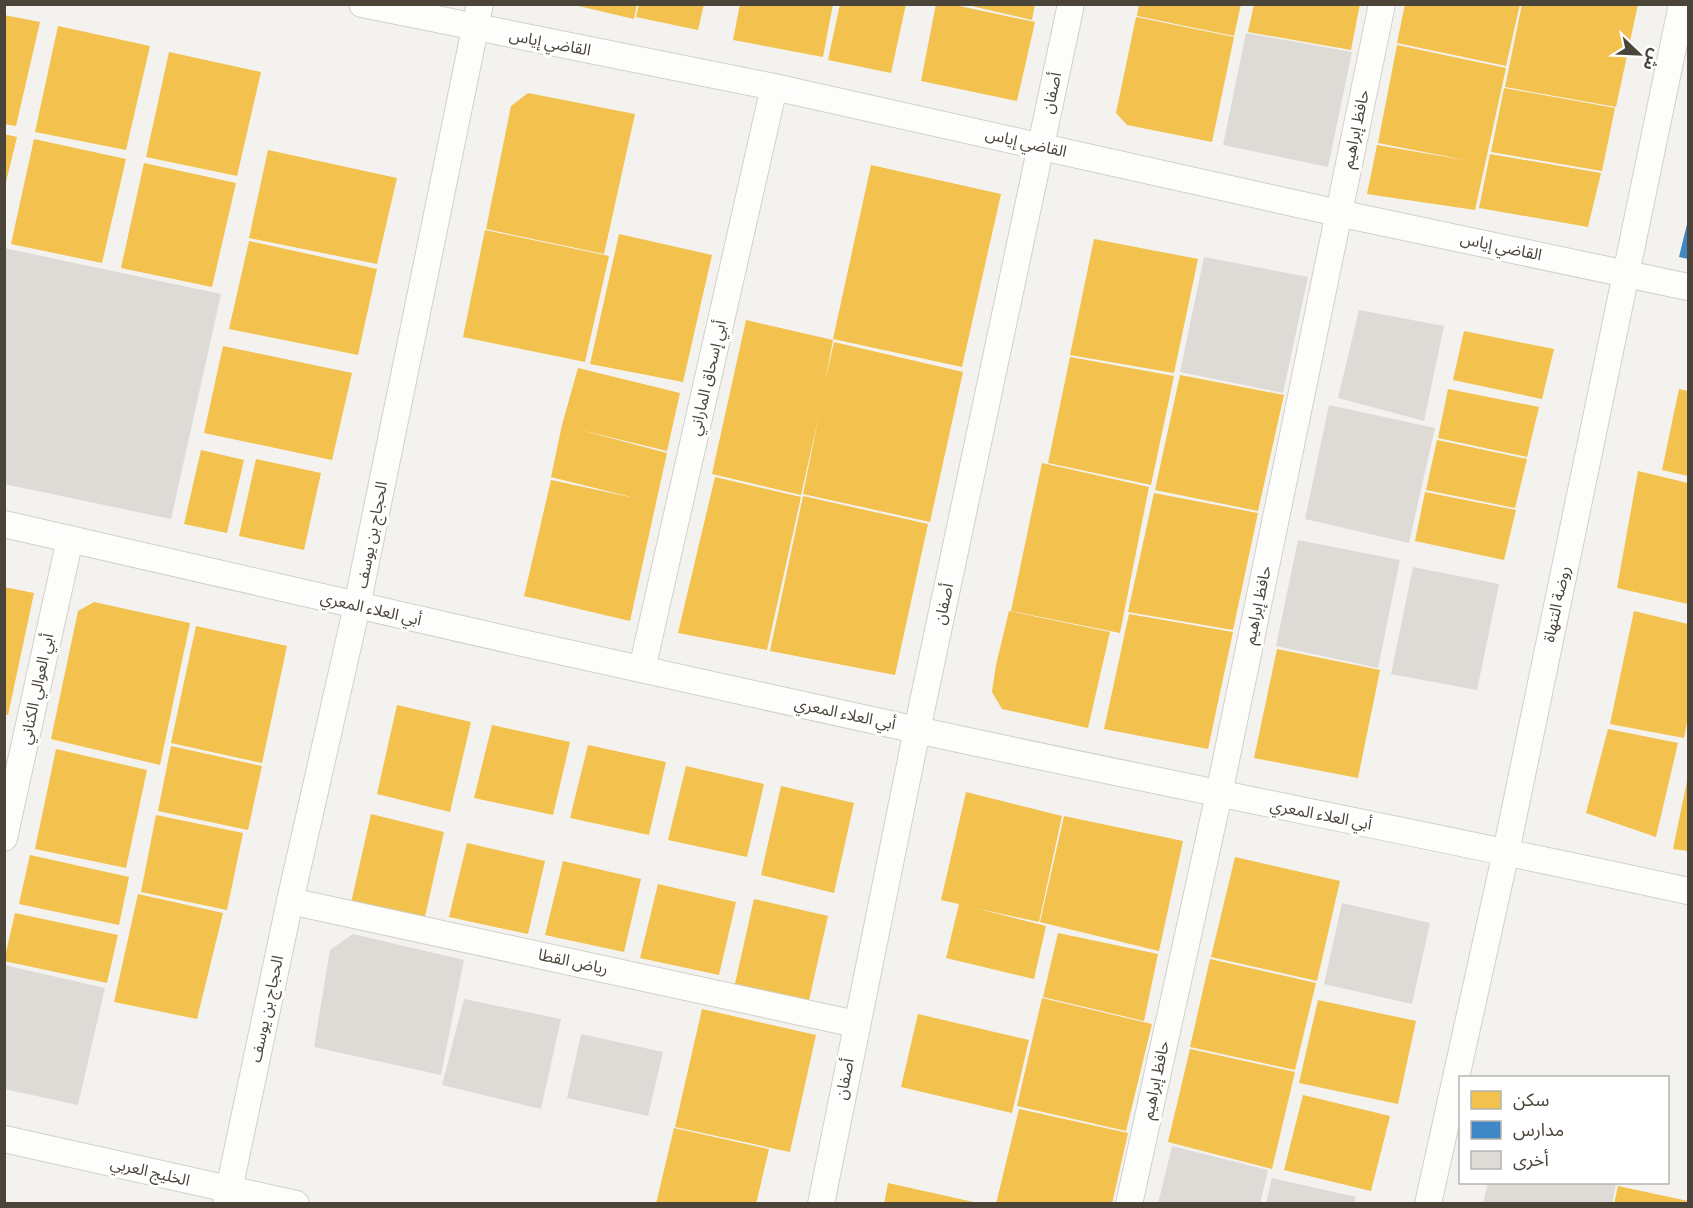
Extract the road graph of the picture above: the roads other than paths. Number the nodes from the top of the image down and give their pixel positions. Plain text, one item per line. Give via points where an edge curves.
1 (362, 4) edge
2 (1071, 4) edge
3 (1382, 4) edge
4 (1683, 4) edge
5 (477, 16) edge
6 (774, 87) junction
7 (1041, 146) junction
8 (1338, 213) junction
9 (1626, 273) junction
10 (1689, 287) edge
11 (4, 524) edge
12 (70, 539) junction
13 (357, 606) junction
14 (642, 669) junction
15 (917, 730) junction
16 (1219, 794) junction
17 (4, 838) edge
18 (1506, 852) junction
19 (1689, 891) edge
20 (290, 901) junction
21 (856, 1024) junction
22 (4, 1139) edge
23 (227, 1196) edge
24 (296, 1203) edge
25 (821, 1203) edge
26 (1129, 1203) edge
27 (1428, 1203) edge

1 - 5 street, القاضي إياس
2 - 7 street, أصفان
3 - 8 street, حافظ إبراهيم
4 - 9 street, روضة التنهاة
5 - 6 street, القاضي إياس
5 - 13 street, الحجاج بن يوسف
6 - 7 street, القاضي إياس
6 - 14 street, أبي إسحاق الماراني
7 - 8 street, القاضي إياس
7 - 15 street, أصفان
8 - 9 street, القاضي إياس
8 - 16 street, حافظ إبراهيم
9 - 10 street, القاضي إياس
9 - 18 street, روضة التنهاة
11 - 12 street, أبي العلاء المعري
12 - 13 street, أبي العلاء المعري
12 - 17 street, أبي العوالي الكناني
13 - 14 street, أبي العلاء المعري
13 - 20 street, الحجاج بن يوسف
14 - 15 street, أبي العلاء المعري
15 - 16 street, أبي العلاء المعري
15 - 21 street, أصفان
16 - 18 street, أبي العلاء المعري
16 - 26 street, حافظ إبراهيم
18 - 19 street, أبي العلاء المعري
18 - 27 street, روضة التنهاة
20 - 21 street, رياض القطا
20 - 23 street, الحجاج بن يوسف
21 - 25 street, أصفان
22 - 23 street, الخليج العربي
23 - 24 street, الخليج العربي

